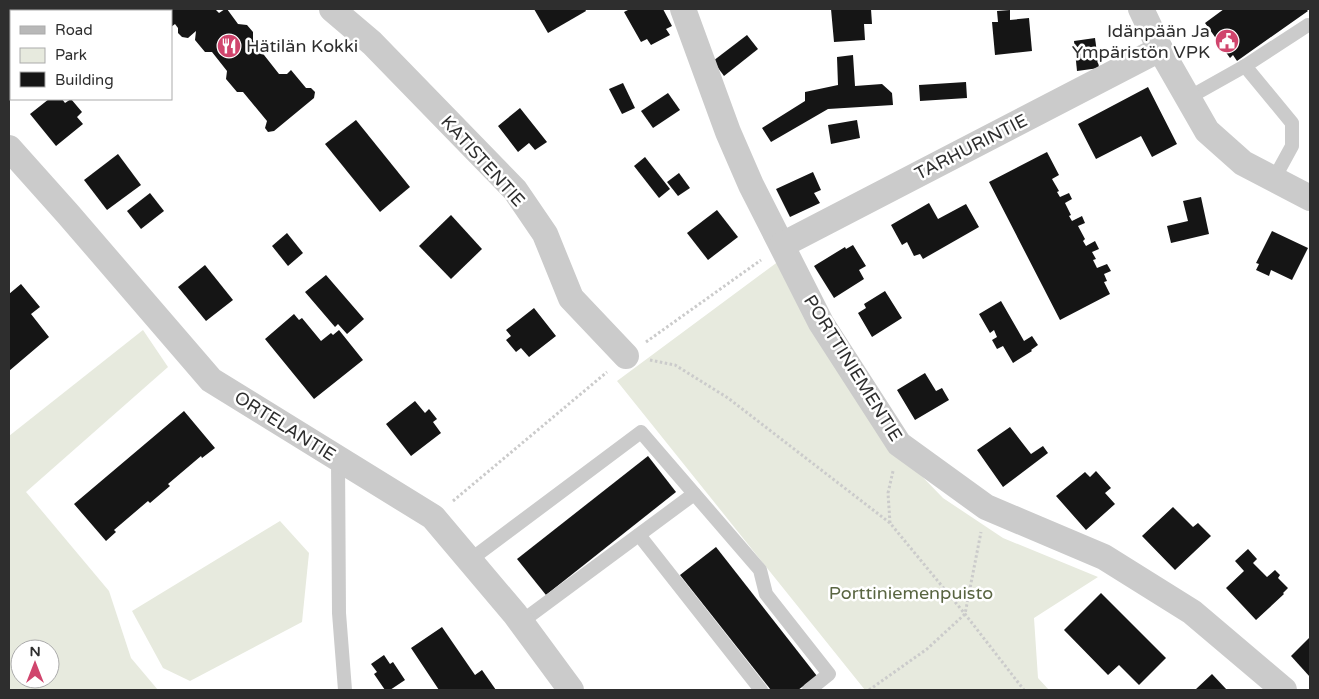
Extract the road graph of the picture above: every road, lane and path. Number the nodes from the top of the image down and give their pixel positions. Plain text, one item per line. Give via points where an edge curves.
1 (332, 9) edge
2 (683, 9) edge
3 (1141, 9) edge
4 (1308, 25) dead end
5 (1160, 50) junction
6 (1245, 66) junction
7 (1188, 98) junction
8 (9, 148) edge
9 (1274, 179) junction
10 (1310, 198) edge
11 (782, 245) junction
12 (626, 356) junction
13 (899, 444) junction
14 (338, 459) junction
15 (694, 494) junction
16 (986, 507) junction
17 (433, 517) junction
18 (890, 523) junction
19 (639, 535) junction
20 (470, 560) junction
21 (964, 614) junction
22 (521, 622) junction
23 (345, 690) edge
24 (571, 690) edge
25 (761, 690) edge
26 (809, 690) edge
27 (869, 690) edge
28 (1024, 690) edge
29 (1284, 690) edge

1 - 12 street, KATISTENTIE via 372,43 515,190 545,234 571,298
2 - 11 street, PORTTINIEMENTIE via 728,132
3 - 5 street
4 - 6 lane
5 - 7 street
5 - 11 street, TARHURINTIE
6 - 7 lane
6 - 9 lane via 1292,123 1292,146
7 - 9 street via 1207,131 1243,162
8 - 14 street, ORTELANTIE via 211,380
9 - 10 street
11 - 12 path
11 - 13 street, PORTTINIEMENTIE via 821,323
12 - 17 path
12 - 18 path via 675,365 728,398
13 - 16 street, PORTTINIEMENTIE
13 - 18 path via 888,493
14 - 17 street, ORTELANTIE
14 - 23 lane via 339,613
15 - 19 lane
15 - 20 lane via 641,432
15 - 26 lane via 760,570 766,594 830,674
16 - 21 path
16 - 29 street, PORTTINIEMENTIE via 1104,557 1192,612
17 - 20 street, ORTELANTIE
18 - 21 path
19 - 22 lane
19 - 25 lane
20 - 22 street, ORTELANTIE
21 - 27 path via 927,649
21 - 28 path
22 - 24 street, ORTELANTIE

